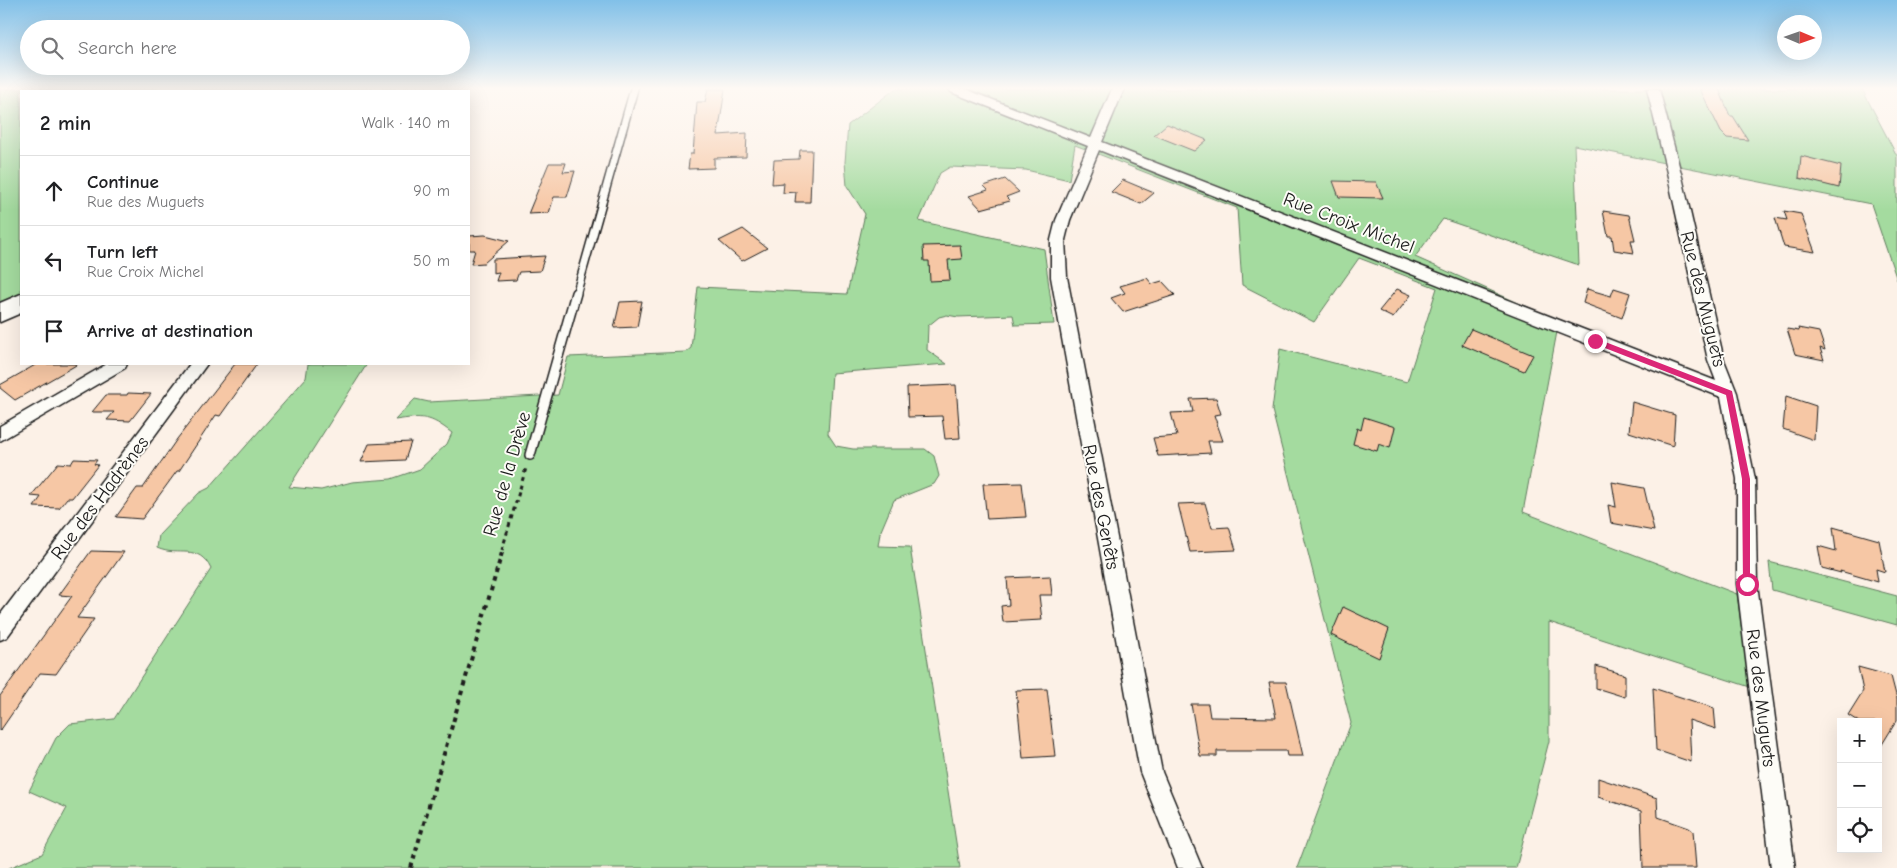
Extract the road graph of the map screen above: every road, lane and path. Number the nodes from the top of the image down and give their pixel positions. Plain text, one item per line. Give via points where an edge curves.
1 (622, 130) edge
2 (1059, 130) edge
3 (1101, 130) edge
4 (1663, 130) edge
5 (1095, 144) junction
6 (20, 303) edge
7 (0, 314) edge
8 (117, 365) edge
9 (198, 365) edge
10 (1729, 393) junction
11 (0, 434) edge
12 (530, 455) joint
13 (0, 632) edge
14 (411, 868) edge
15 (1190, 868) edge
16 (1783, 868) edge

1 - 12 lane, Rue de la Drève
2 - 5 street, Rue Croix Michel
3 - 5 street, Rue des Genêts
4 - 10 street, Rue des Muguets via 1716,360
5 - 10 street, Rue Croix Michel
5 - 15 street, Rue des Genêts via 1063,220 1058,240 1059,277 1150,772
6 - 7 main road
8 - 11 street
9 - 13 street, Rue des Hadrènes
10 - 16 street, Rue des Muguets via 1746,479 1747,584
12 - 14 path, Rue de la Drève

